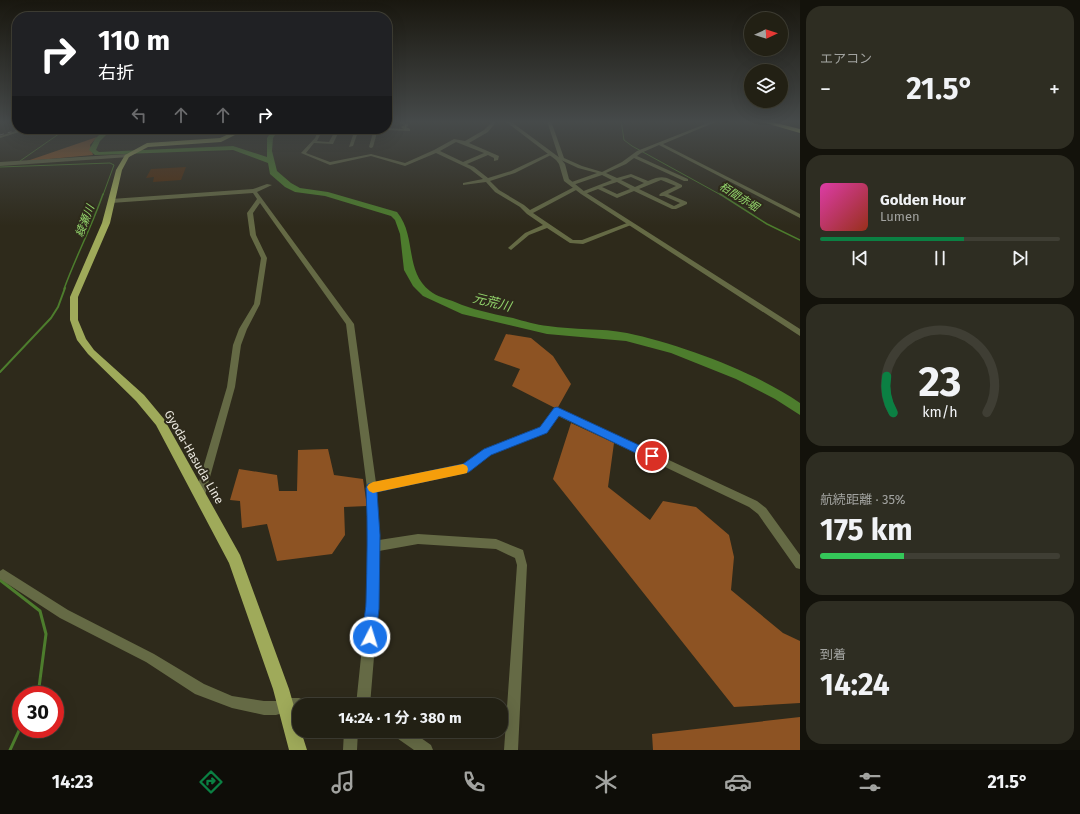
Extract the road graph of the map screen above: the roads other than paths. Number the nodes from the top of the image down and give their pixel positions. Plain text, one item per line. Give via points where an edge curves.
1 (128, 156) joint
2 (306, 156) edge
3 (366, 156) edge
4 (374, 156) edge
5 (425, 156) edge
6 (448, 156) edge
7 (481, 156) edge
8 (495, 156) edge
9 (547, 156) edge
10 (555, 156) edge
11 (559, 156) edge
12 (683, 156) edge
13 (635, 157) joint
14 (560, 159) junction
15 (496, 160) dead end
16 (465, 163) junction
17 (0, 164) edge
18 (667, 172) junction
19 (602, 173) junction
20 (661, 178) junction
21 (487, 180) junction
22 (616, 180) junction
23 (686, 180) dead end
24 (648, 183) junction
25 (465, 184) dead end
26 (269, 185) dead end
27 (574, 186) junction
28 (598, 187) junction
29 (635, 189) junction
30 (254, 191) junction
31 (583, 193) junction
32 (663, 194) junction
33 (653, 198) junction
34 (260, 199) junction
35 (111, 201) junction
36 (530, 213) junction
37 (800, 216) edge
38 (629, 224) junction
39 (548, 225) junction
40 (511, 248) dead end
41 (800, 333) edge
42 (372, 488) junction
43 (200, 495) junction
44 (374, 546) junction
45 (800, 564) edge
46 (2, 575) dead end
47 (365, 698) edge
48 (286, 705) junction
49 (292, 705) edge
50 (351, 738) edge
51 (409, 738) edge
52 (298, 750) edge
53 (350, 750) edge
54 (426, 750) edge
55 (510, 750) edge

1 - 17 street
1 - 35 main road, Gyoda-Hasuda Line via 119,170
2 - 3 street via 330,164
4 - 5 street via 405,165
6 - 16 street
7 - 16 street
8 - 15 street
9 - 21 street via 513,172
10 - 14 street
11 - 14 street
12 - 37 street
13 - 18 street
13 - 19 street
14 - 19 street
14 - 27 street via 565,178
16 - 21 street
18 - 20 street
18 - 23 street
19 - 22 street
19 - 27 street
20 - 24 street
20 - 32 street via 680,186
21 - 25 street
21 - 36 street via 497,191
22 - 24 street via 631,175
22 - 28 street
22 - 29 street
24 - 29 street
26 - 30 street
27 - 31 street
27 - 36 street
28 - 29 street via 616,196
28 - 31 street
29 - 33 street
30 - 34 street
30 - 35 street
31 - 38 street
32 - 33 street
32 - 33 street via 684,203 674,208
34 - 42 street via 350,324
34 - 43 street via 250,213 253,235 264,258 257,304 237,345 231,387
35 - 43 main road, Gyoda-Hasuda Line via 106,223 74,297 74,320 82,340 91,352 140,398 160,422
36 - 39 street
38 - 39 street via 578,243 572,242
38 - 41 street
39 - 40 street via 527,234
42 - 44 street
42 - 45 street via 466,469 487,452 543,430 557,411 753,504 762,512
43 - 48 main road, Gyoda-Hasuda Line via 235,560
44 - 47 street
44 - 55 street via 418,539 496,544 519,554 522,565
46 - 48 street via 64,614 150,658 200,689 232,702 264,708
48 - 49 street
48 - 52 main road, Gyoda-Hasuda Line
50 - 53 street
51 - 54 street

